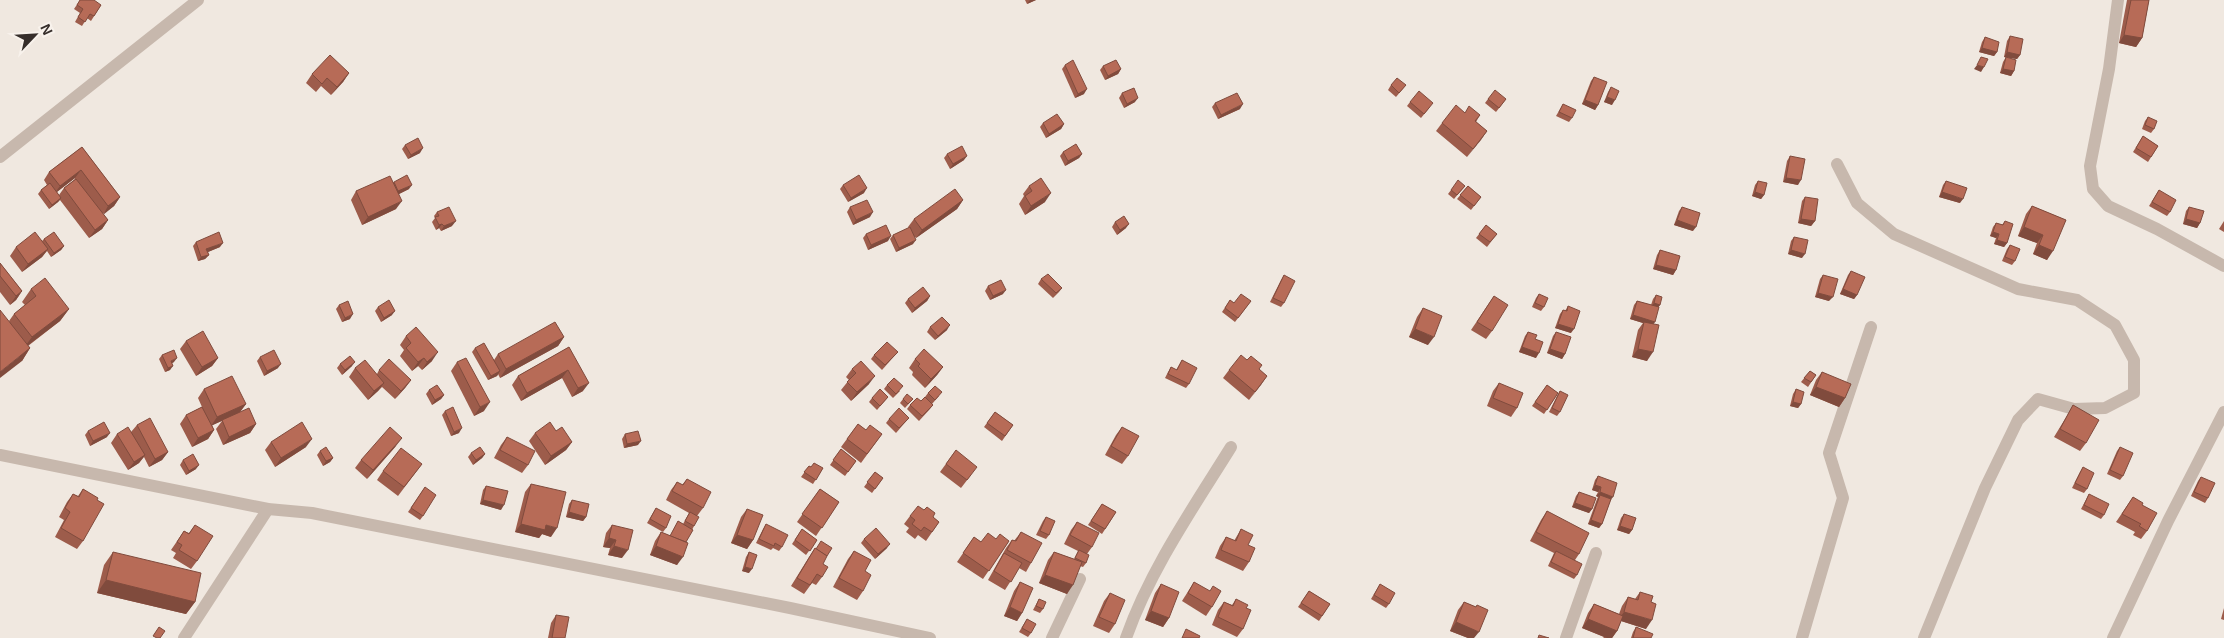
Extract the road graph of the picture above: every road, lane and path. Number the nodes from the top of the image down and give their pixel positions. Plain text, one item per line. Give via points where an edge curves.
1 (198, 0) edge
2 (2118, 0) edge
3 (0, 157) edge
4 (1837, 164) dead end
5 (2224, 266) edge
6 (1871, 327) dead end
7 (2224, 412) edge
8 (1231, 447) dead end
9 (0, 456) edge
10 (268, 509) junction
11 (1596, 553) dead end
12 (1080, 579) edge
13 (184, 638) edge
14 (930, 638) edge
15 (1052, 638) edge
16 (1126, 638) edge
17 (1566, 638) edge
18 (1802, 638) edge
19 (1924, 638) edge
20 (2113, 638) edge

1 - 3 street
2 - 5 street via 2109,70 2090,166 2093,189 2108,206
4 - 19 street via 1857,203 1894,234 2018,289 2077,300 2115,326 2134,360 2134,393 2105,408 2074,409 2038,399 2018,420 1985,488
6 - 18 street via 1828,453 1843,498
7 - 20 street
8 - 16 street via 1174,538
9 - 10 street
10 - 13 street
10 - 14 street via 312,512
11 - 17 street
12 - 15 street

